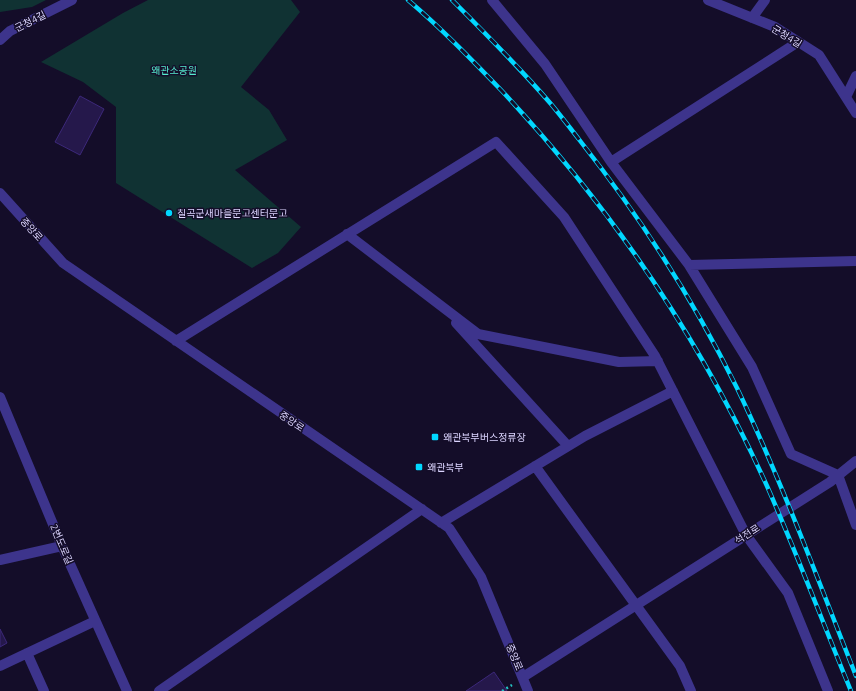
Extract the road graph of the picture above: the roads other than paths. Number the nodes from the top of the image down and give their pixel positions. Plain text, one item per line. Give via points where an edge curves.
1 (72, 0) edge
2 (492, 0) edge
3 (708, 0) edge
4 (765, 0) edge
5 (752, 18) junction
6 (5, 32) edge
7 (0, 40) edge
8 (798, 42) junction
9 (856, 76) edge
10 (846, 98) junction
11 (856, 113) edge
12 (611, 162) junction
13 (0, 193) edge
14 (347, 234) junction
15 (856, 261) edge
16 (689, 265) junction
17 (438, 303) junction
18 (176, 341) junction
19 (658, 361) junction
20 (673, 391) junction
21 (0, 397) edge
22 (568, 446) junction
23 (856, 461) edge
24 (535, 466) junction
25 (838, 475) junction
26 (422, 510) junction
27 (441, 523) junction
28 (856, 525) edge
29 (746, 535) junction
30 (62, 546) junction
31 (0, 560) edge
32 (637, 605) junction
33 (95, 621) junction
34 (27, 653) junction
35 (0, 666) edge
36 (523, 677) junction
37 (44, 691) edge
38 (126, 691) edge
39 (159, 691) edge
40 (528, 691) edge
41 (691, 691) edge
42 (828, 691) edge

1 - 6 street, 군청4길
2 - 12 street via 545,64
3 - 5 street, 군청4길
4 - 5 street
5 - 8 street, 군청4길 via 775,27
6 - 7 street, 군청4길
8 - 10 street, 군청4길 via 819,56
8 - 12 street
9 - 10 street
10 - 11 street, 군청4길
12 - 16 street
13 - 18 street, 중앙로 via 63,263
14 - 17 street
14 - 18 street
14 - 19 street via 496,142 564,217
15 - 16 street
16 - 25 street via 752,367 791,454
17 - 19 street via 478,334 618,362
17 - 22 street
18 - 26 street, 중앙로
19 - 20 street
20 - 22 street
20 - 29 street
21 - 30 street, 2번도로길
22 - 24 street
23 - 25 street, 석전로
24 - 27 street
24 - 32 street
25 - 28 street
25 - 29 street, 석전로
26 - 27 street, 중앙로
26 - 39 street
27 - 36 street, 중앙로 via 449,528 481,577
29 - 32 street, 석전로
29 - 42 street via 788,593
30 - 31 street
30 - 33 street, 2번도로길
32 - 36 street, 석전로
32 - 41 street via 680,666
33 - 34 street
33 - 38 street, 2번도로길
34 - 35 street
34 - 37 street
36 - 40 street, 중앙로

